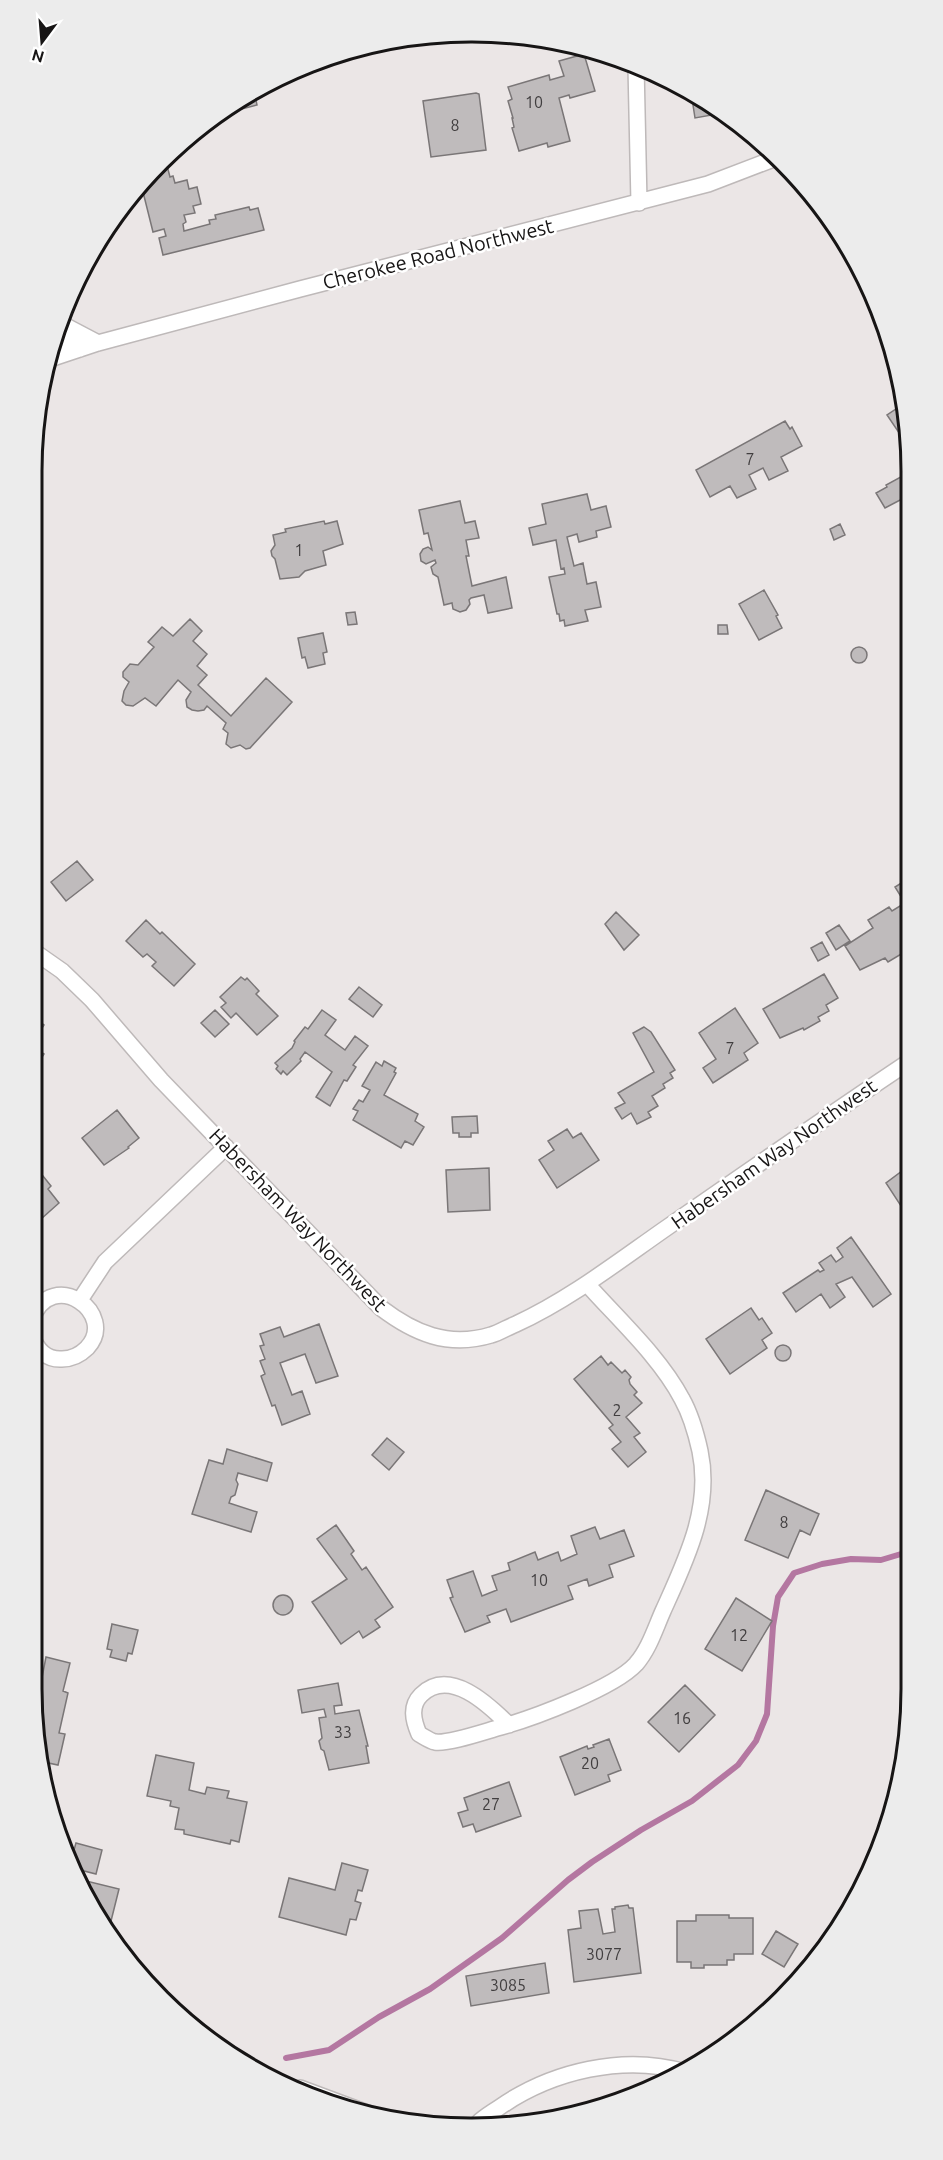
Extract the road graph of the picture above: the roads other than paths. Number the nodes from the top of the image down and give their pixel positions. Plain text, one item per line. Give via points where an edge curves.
1 (636, 75) edge
2 (768, 161) edge
3 (639, 203) junction
4 (67, 327) edge
5 (62, 342) edge
6 (98, 343) junction
7 (80, 349) junction
8 (59, 354) edge
9 (42, 957) edge
10 (901, 1067) edge
11 (226, 1147) junction
12 (587, 1284) junction
13 (80, 1300) junction
14 (42, 1303) edge
15 (42, 1352) edge
16 (509, 1725) junction
17 (671, 2068) edge
18 (485, 2118) edge

1 - 3 street
2 - 3 street, Cherokee Road Northwest via 708,184
3 - 6 street, Cherokee Road Northwest
4 - 6 street
5 - 7 street
6 - 7 street, Cherokee Road Northwest
7 - 8 street, Cherokee Road Northwest
9 - 11 street, Habersham Way Northwest via 92,1000
10 - 12 street, Habersham Way Northwest
11 - 12 street, Habersham Way Northwest via 381,1308 418,1332 456,1340 490,1335
11 - 13 street via 105,1262
12 - 16 street via 659,1365 682,1399 700,1453 701,1510 688,1556 636,1663 609,1682
13 - 14 street via 55,1296
13 - 15 street via 94,1320 90,1345 70,1359 57,1359
16 - 16 street via 434,1742 418,1734 413,1719 415,1701 428,1688 447,1685 472,1693
17 - 18 street via 610,2066 577,2072 512,2098

